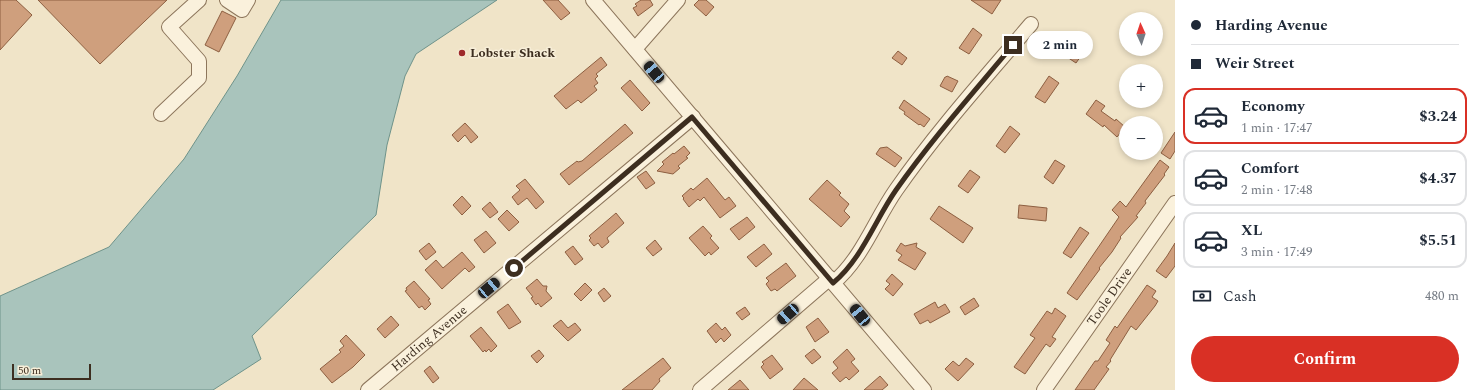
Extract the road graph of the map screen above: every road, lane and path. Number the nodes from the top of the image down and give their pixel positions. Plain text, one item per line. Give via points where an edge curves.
1 (199, 0) edge
2 (227, 0) edge
3 (248, 0) edge
4 (593, 0) edge
5 (678, 0) edge
6 (1031, 24) dead end
7 (635, 49) junction
8 (161, 114) dead end
9 (692, 117) junction
10 (1175, 203) edge
11 (832, 280) junction
12 (368, 390) edge
13 (700, 390) edge
14 (924, 390) edge
15 (1044, 390) edge

1 - 8 street via 169,27 199,61 199,78
2 - 3 street via 242,10
4 - 7 street
5 - 7 street
6 - 11 street via 922,154 884,208 848,268
7 - 9 street
9 - 11 street
9 - 12 street, Harding Avenue
10 - 15 street, Toole Drive
11 - 13 street
11 - 14 street

